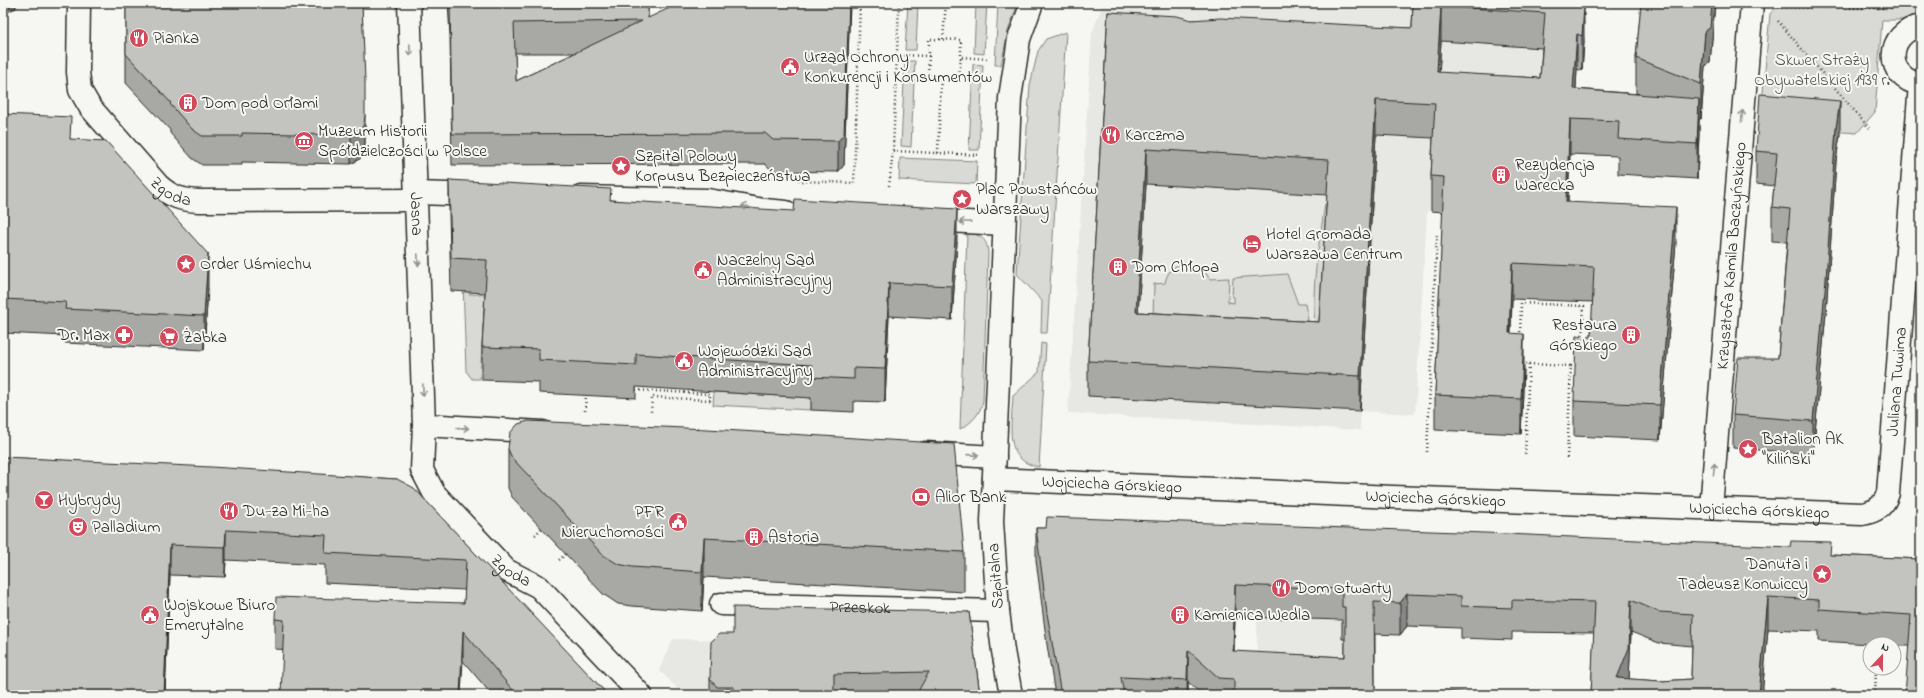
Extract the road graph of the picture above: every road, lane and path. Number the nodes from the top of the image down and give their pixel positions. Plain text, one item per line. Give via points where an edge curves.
1 (79, 3) edge
2 (409, 3) edge
3 (860, 3) edge
4 (898, 3) edge
5 (946, 3) edge
6 (1032, 3) edge
7 (1752, 3) edge
8 (1790, 7) dead end
9 (1894, 8) dead end
10 (1776, 19) dead end
11 (1921, 26) edge
12 (943, 39) junction
13 (896, 55) junction
14 (929, 56) junction
15 (961, 57) junction
16 (989, 59) dead end
17 (941, 76) junction
18 (1920, 84) edge
19 (1869, 128) dead end
20 (893, 151) junction
21 (938, 153) junction
22 (984, 156) dead end
23 (771, 177) dead end
24 (890, 186) dead end
25 (497, 195) edge
26 (558, 196) edge
27 (416, 197) junction
28 (803, 212) edge
29 (909, 219) edge
30 (1004, 224) junction
31 (1437, 233) dead end
32 (1520, 341) edge
33 (1582, 344) edge
34 (1518, 364) edge
35 (1529, 364) junction
36 (1571, 366) junction
37 (1581, 367) edge
38 (636, 390) edge
39 (586, 395) dead end
40 (585, 411) dead end
41 (651, 414) dead end
42 (424, 426) junction
43 (561, 433) edge
44 (905, 452) edge
45 (1427, 452) dead end
46 (1525, 456) dead end
47 (995, 457) junction
48 (1567, 458) dead end
49 (994, 479) junction
50 (1711, 508) junction
51 (1877, 509) joint
52 (541, 529) dead end
53 (535, 535) dead end
54 (566, 554) dead end
55 (559, 560) dead end
56 (721, 604) dead end
57 (998, 611) junction
58 (1876, 676) edge
59 (641, 695) edge
60 (1011, 695) edge
61 (1875, 695) edge

1 - 27 street, Zgoda via 80,90 90,107 158,185 170,195 199,201
2 -> 27 street, Jasna
3 - 23 path via 854,183
4 - 13 path
5 - 12 path
6 - 30 street via 1020,39 1010,98
50 -> 7 street, Krzysztofa Kamila Baczyńskiego
8 - 9 path
10 - 19 path
11 - 18 street, Juliana Tuwima via 1905,31 1898,38 1893,58 1896,68 1902,75
12 - 14 path via 929,39
12 - 15 path via 961,40
13 - 14 path
13 - 20 path
14 - 17 path via 928,76
15 - 16 path
15 - 17 path via 959,77
17 - 21 path
18 - 51 street, Juliana Tuwima via 1888,492 1886,500
20 - 21 path
20 - 24 path
21 - 22 path
25 - 27 street, Zgoda
28 -> 26 street via 764,210 708,200
27 -> 42 street, Jasna
30 -> 29 street
30 - 47 street
31 - 45 path
32 - 33 path via 1521,303 1584,306
34 - 35 path
35 - 36 path
35 - 46 path
36 - 37 path
36 - 48 path
38 - 41 path via 710,394 710,400 652,397
39 - 40 path
42 -> 43 street
42 - 59 street, Zgoda via 422,470 434,493 506,570 539,588
44 -> 47 street
47 - 49 street, Szpitalna
49 - 50 street, Wojciecha Górskiego
49 - 57 street, Szpitalna via 992,522
50 - 51 street, Wojciecha Górskiego via 1862,514
52 - 53 path
54 - 55 path
56 - 57 street, Przeskok
57 - 60 street, Szpitalna
58 - 61 path

